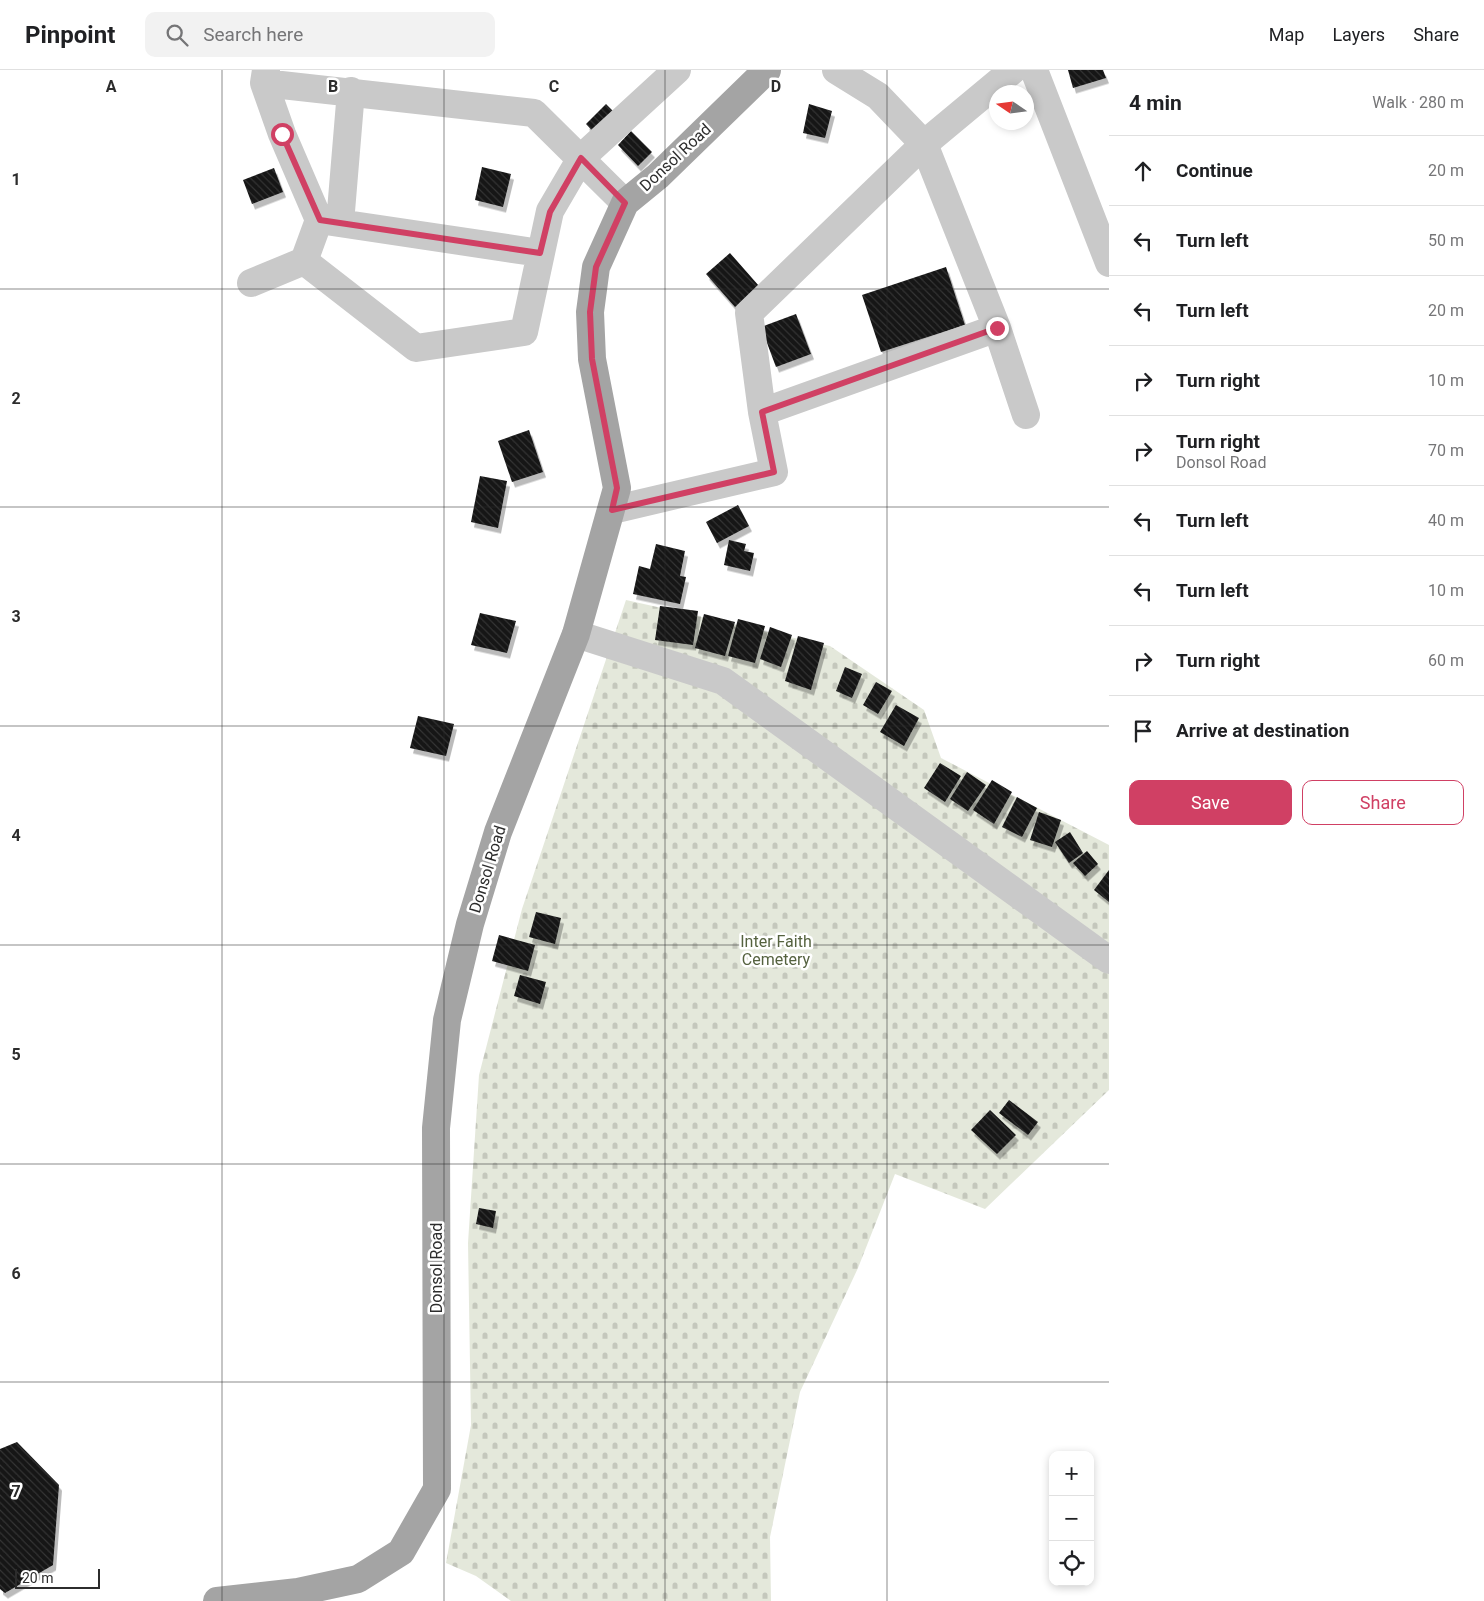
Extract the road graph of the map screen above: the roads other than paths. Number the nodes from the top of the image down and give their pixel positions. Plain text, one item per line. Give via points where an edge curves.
1 (677, 70) edge
2 (767, 70) edge
3 (836, 70) edge
4 (1013, 70) edge
5 (1034, 70) edge
6 (265, 76) edge
7 (351, 91) junction
8 (924, 144) junction
9 (581, 158) junction
10 (625, 203) junction
11 (330, 222) junction
12 (540, 253) junction
13 (304, 261) junction
14 (1109, 263) edge
15 (251, 283) dead end
16 (997, 328) junction
17 (762, 412) junction
18 (1026, 415) dead end
19 (612, 510) junction
20 (576, 634) junction
21 (1109, 960) edge
22 (217, 1601) edge

1 - 9 street
2 - 10 main road, Donsol Road via 658,176
3 - 8 street via 878,96
4 - 8 street
5 - 14 street
6 - 7 street
6 - 11 street via 282,134
7 - 9 street via 534,113
7 - 11 street
8 - 16 street
8 - 17 street via 749,313
9 - 10 street
9 - 12 street via 550,212
10 - 19 main road, Donsol Road via 596,267 590,312 592,359 617,488
11 - 12 street
11 - 13 street
12 - 13 street via 524,332 416,348
13 - 15 street
16 - 17 street
16 - 18 street
17 - 19 street via 774,472
19 - 20 main road, Donsol Road
20 - 21 street via 723,681
20 - 22 main road, Donsol Road via 498,832 470,924 447,1020 436,1128 437,1489 401,1552 358,1579 298,1592

